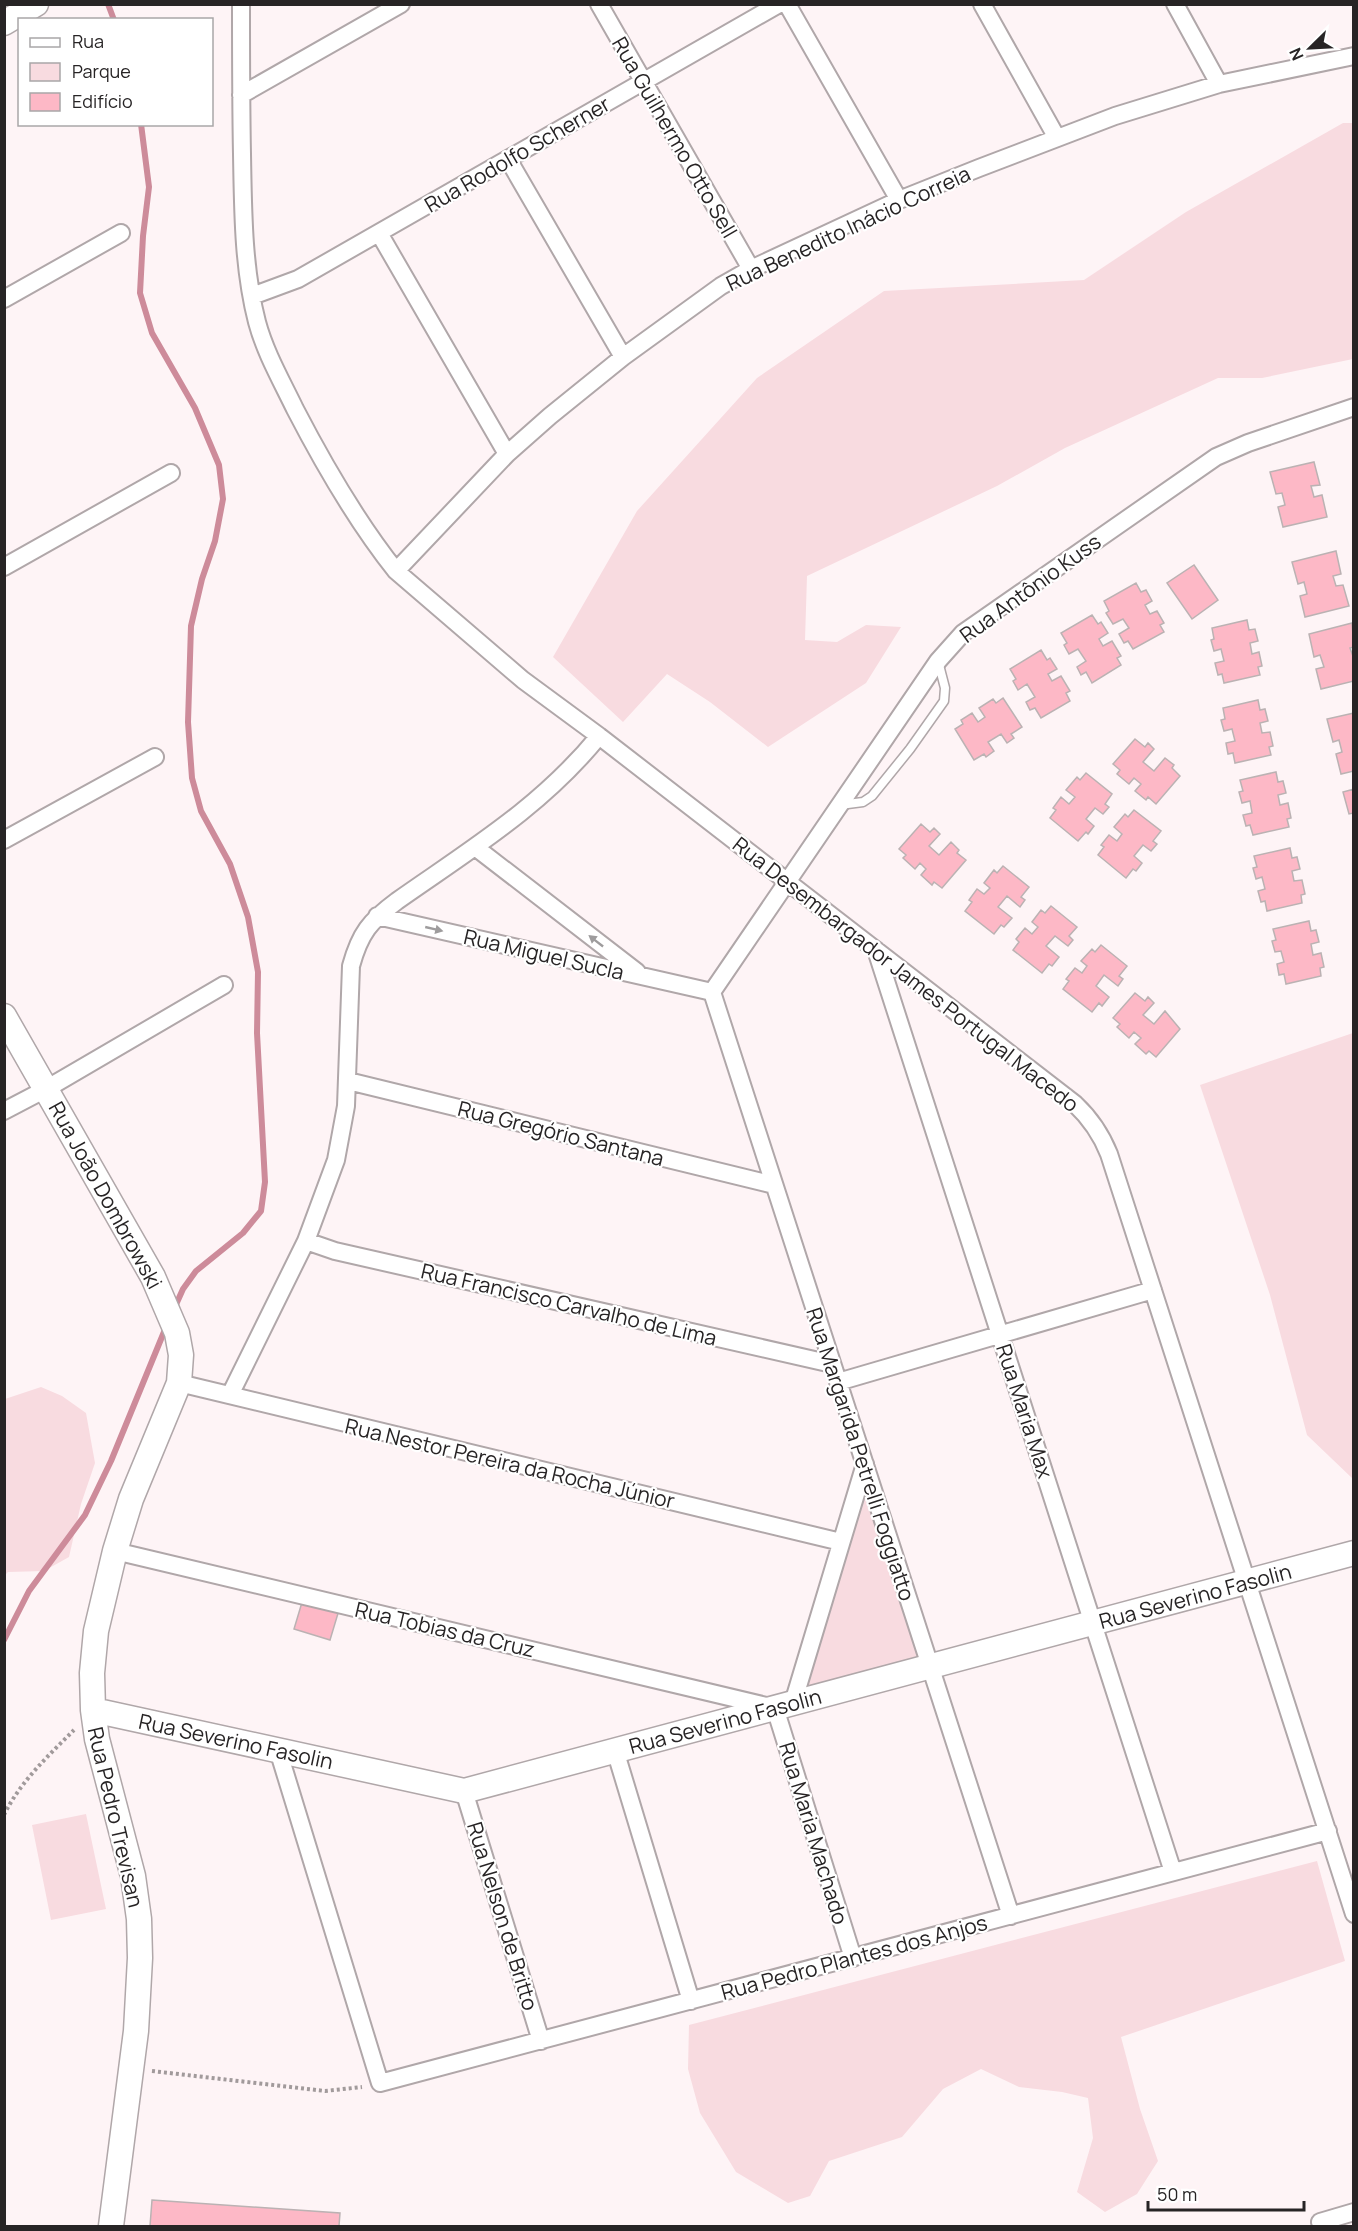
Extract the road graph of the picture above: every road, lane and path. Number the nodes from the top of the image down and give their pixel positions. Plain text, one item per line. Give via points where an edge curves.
1 (36, 4) edge
2 (241, 4) edge
3 (401, 4) edge
4 (598, 4) edge
5 (779, 4) edge
6 (787, 4) edge
7 (982, 4) edge
8 (1175, 4) edge
9 (4, 23) edge
10 (1353, 56) edge
11 (643, 82) junction
12 (1219, 84) junction
13 (241, 95) junction
14 (1057, 138) junction
15 (508, 159) junction
16 (899, 200) junction
17 (121, 233) dead end
18 (379, 233) junction
19 (751, 269) junction
20 (252, 296) junction
21 (4, 299) edge
22 (623, 357) junction
23 (1353, 407) edge
24 (507, 454) junction
25 (171, 473) dead end
26 (4, 567) edge
27 (396, 571) junction
28 (938, 661) junction
29 (598, 736) junction
30 (155, 757) dead end
31 (840, 805) junction
32 (4, 840) edge
33 (475, 847) junction
34 (788, 882) junction
35 (377, 916) junction
36 (876, 950) junction
37 (643, 976) junction
38 (224, 985) dead end
39 (712, 992) junction
40 (4, 1016) edge
41 (348, 1081) junction
42 (46, 1089) junction
43 (4, 1110) edge
44 (774, 1185) junction
45 (306, 1241) junction
46 (1153, 1290) junction
47 (1000, 1335) junction
48 (832, 1364) junction
49 (838, 1382) junction
50 (179, 1383) junction
51 (230, 1395) junction
52 (865, 1464) junction
53 (841, 1542) junction
54 (115, 1551) junction
55 (1353, 1553) edge
56 (1247, 1581) junction
57 (1093, 1623) junction
58 (930, 1666) junction
59 (784, 1705) junction
60 (93, 1710) junction
61 (278, 1750) junction
62 (615, 1750) junction
63 (464, 1791) junction
64 (4, 1815) edge
65 (1328, 1831) junction
66 (1173, 1872) junction
67 (1353, 1914) edge
68 (1011, 1916) junction
69 (853, 1958) junction
70 (691, 2001) junction
71 (541, 2041) junction
72 (130, 2069) junction
73 (380, 2083) junction
74 (1353, 2212) edge
75 (1320, 2222) dead end
76 (111, 2226) edge

1 - 9 street
2 - 13 street, Rua Desembargador James Portugal Macedo
3 - 13 street
4 - 11 street, Rua Guilhermo Otto Sell
5 - 11 street, Rua Rodolfo Scherner
6 - 16 street
7 - 14 street
8 - 12 street
10 - 12 street, Rua Benedito Inácio Correia
11 - 15 street, Rua Rodolfo Scherner
11 - 19 street, Rua Guilhermo Otto Sell
12 - 14 street, Rua Benedito Inácio Correia via 1158,101
13 - 20 street, Rua Desembargador James Portugal Macedo via 244,222
14 - 16 street, Rua Benedito Inácio Correia
15 - 18 street, Rua Rodolfo Scherner
15 - 22 street
16 - 19 street, Rua Benedito Inácio Correia
17 - 21 street
18 - 20 street, Rua Rodolfo Scherner via 297,279
18 - 24 street
19 - 22 street, Rua Benedito Inácio Correia
20 - 27 street, Rua Desembargador James Portugal Macedo via 262,339 302,422 366,531
22 - 24 street, Rua Benedito Inácio Correia
23 - 28 street, Rua Antônio Kuss via 1216,457 963,633
24 - 27 street, Rua Benedito Inácio Correia
25 - 26 street
27 - 29 street, Rua Desembargador James Portugal Macedo via 523,680
28 - 31 street, Rua Antônio Kuss
28 - 31 lane via 944,701 872,796 863,802
29 - 33 street via 529,808
29 - 34 street, Rua Desembargador James Portugal Macedo
30 - 32 street
31 - 34 street, Rua Antônio Kuss
33 - 35 street
37 -> 33 street
34 - 36 street, Rua Desembargador James Portugal Macedo
34 - 39 street, Rua Antônio Kuss
35 -> 37 street, Rua Miguel Sucla
35 - 41 street via 357,945 351,966
36 - 46 street, Rua Desembargador James Portugal Macedo via 1090,1119 1109,1154
36 - 47 street, Rua Maria Max
37 - 39 street, Rua Miguel Sucla
38 - 42 street
39 - 44 street, Rua Margarida Petrelli Foggiatto
40 - 42 street, Rua João Dombrowski
41 - 44 street, Rua Gregório Santana
41 - 45 street via 336,1160
42 - 43 street
42 - 50 street, Rua João Dombrowski via 161,1293 177,1333 181,1355
44 - 48 street, Rua Margarida Petrelli Foggiatto
45 - 48 street, Rua Francisco Carvalho de Lima via 335,1251
45 - 51 street
46 - 47 street
46 - 56 street, Rua Desembargador James Portugal Macedo
47 - 49 street
47 - 57 street, Rua Maria Max
48 - 49 street, Rua Margarida Petrelli Foggiatto
49 - 52 street, Rua Margarida Petrelli Foggiatto
50 - 51 street, Rua Nestor Pereira da Rocha Júnior
50 - 54 street, Rua Pedro Trevisan via 131,1499
51 - 53 street, Rua Nestor Pereira da Rocha Júnior
52 - 53 street
52 - 58 street, Rua Margarida Petrelli Foggiatto
53 - 59 street
54 - 59 street, Rua Tobias da Cruz
54 - 60 street, Rua Pedro Trevisan via 96,1631
55 - 56 street, Rua Severino Fasolin
56 - 57 street, Rua Severino Fasolin
56 - 65 street, Rua Desembargador James Portugal Macedo
57 - 58 street, Rua Severino Fasolin
57 - 66 street, Rua Maria Max
58 - 59 street, Rua Severino Fasolin
58 - 68 street, Rua Margarida Petrelli Foggiatto
59 - 62 street, Rua Severino Fasolin
59 - 69 street, Rua Maria Machado
60 - 61 street, Rua Severino Fasolin
60 - 64 path via 35,1770
60 - 72 street, Rua Pedro Trevisan via 103,1768 133,1876 139,1919 139,1993
61 - 63 street, Rua Severino Fasolin
61 - 73 street
62 - 63 street, Rua Severino Fasolin
62 - 70 street
63 - 71 street, Rua Nelson de Britto
65 - 66 street, Rua Pedro Plantes dos Anjos
65 - 67 street, Rua Desembargador James Portugal Macedo
66 - 68 street, Rua Pedro Plantes dos Anjos
68 - 69 street, Rua Pedro Plantes dos Anjos
69 - 70 street, Rua Pedro Plantes dos Anjos
70 - 71 street, Rua Pedro Plantes dos Anjos
71 - 73 street, Rua Pedro Plantes dos Anjos
72 - 73 path via 325,2091
72 - 76 street, Rua Pedro Trevisan
74 - 75 street

